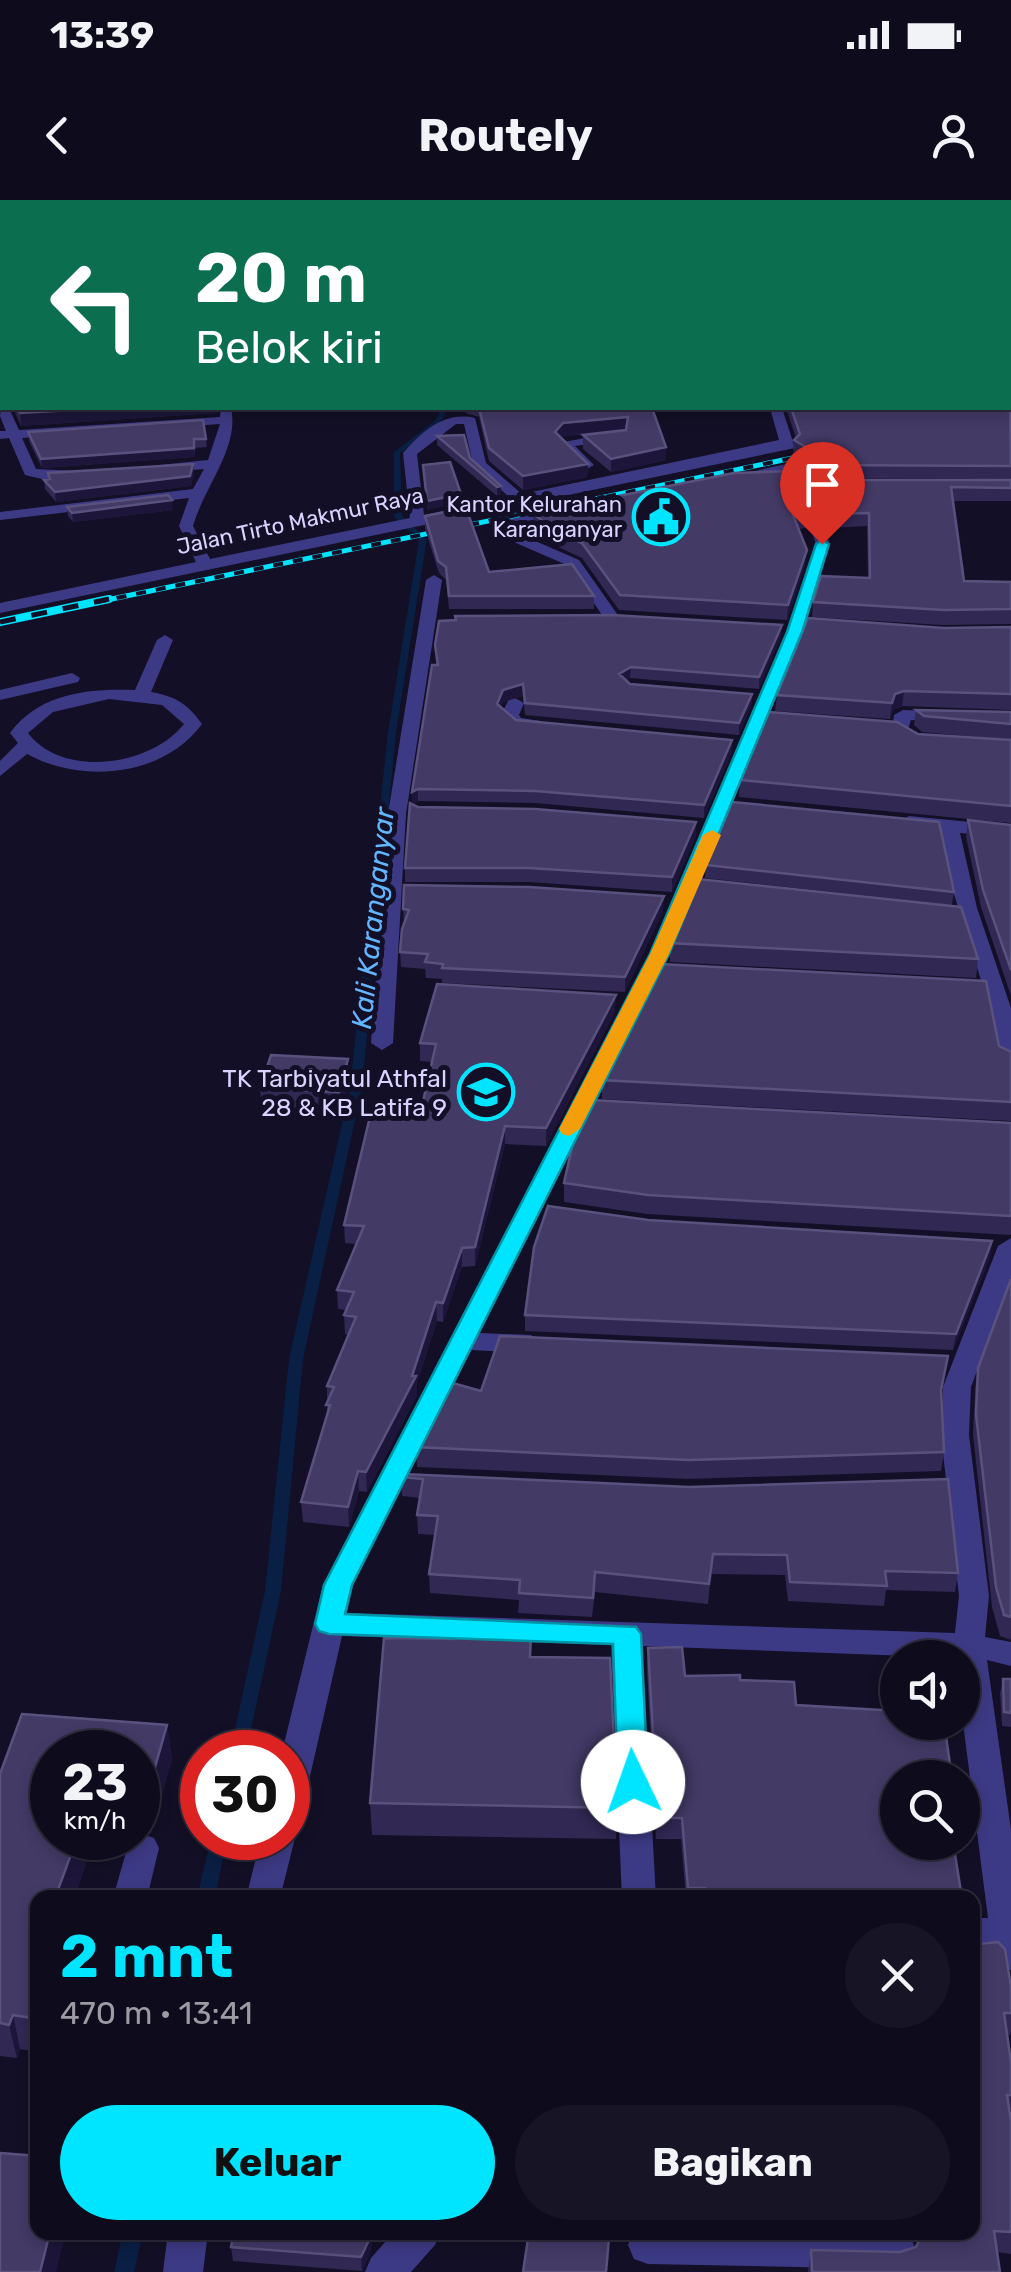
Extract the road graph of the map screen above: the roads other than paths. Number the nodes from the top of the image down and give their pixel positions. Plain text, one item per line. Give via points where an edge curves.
1 (777, 410) edge
2 (227, 414) edge
3 (6, 434) edge
4 (620, 436) edge
5 (213, 464) junction
6 (797, 465) junction
7 (146, 470) edge
8 (97, 474) edge
9 (606, 480) junction
10 (717, 481) edge
11 (195, 493) junction
12 (518, 498) junction
13 (587, 507) edge
14 (0, 516) edge
15 (415, 519) junction
16 (205, 565) junction
17 (434, 580) dead end
18 (0, 608) edge
19 (630, 620) edge
20 (165, 640) dead end
21 (72, 678) dead end
22 (141, 695) junction
23 (0, 696) edge
24 (515, 703) dead end
25 (1011, 719) edge
26 (548, 727) edge
27 (900, 732) edge
28 (14, 738) edge
29 (0, 771) edge
30 (883, 820) edge
31 (950, 826) junction
32 (1011, 832) edge
33 (382, 1043) dead end
34 (1011, 1064) edge
35 (530, 1208) junction
36 (564, 1214) edge
37 (1006, 1246) edge
38 (461, 1341) junction
39 (558, 1346) edge
40 (392, 1479) junction
41 (431, 1481) edge
42 (329, 1624) junction
43 (626, 1634) junction
44 (970, 1640) edge
45 (880, 1642) edge
46 (980, 1647) edge
47 (1011, 1654) edge
48 (980, 1720) edge
49 (304, 1730) edge
50 (139, 1860) edge
51 (273, 1860) edge
52 (132, 1890) edge
53 (266, 1890) edge
54 (639, 1890) edge
55 (980, 1935) edge
56 (1010, 1944) edge
57 (187, 2240) edge
58 (414, 2240) edge
59 (648, 2250) edge
60 (896, 2250) edge
61 (183, 2272) edge
62 (385, 2272) edge

1 - 6 street
2 - 3 street
2 - 5 street
3 - 8 street via 30,472
4 - 9 street via 565,443
5 - 7 street
5 - 11 street
6 - 9 street, Jalan Tirto Makmur Raya
6 - 10 street
6 - 35 street via 822,544 797,627 764,708 740,744 721,816 660,972 625,1002 589,1109
9 - 12 street, Jalan Tirto Makmur Raya
11 - 14 street
11 - 16 street via 186,526
12 - 15 street, Jalan Tirto Makmur Raya
12 - 15 street via 480,464 470,421 459,418 410,453
13 - 19 street via 510,527 522,540 574,563 603,618
15 - 16 street, Jalan Tirto Makmur Raya
16 - 18 street, Jalan Tirto Makmur Raya
17 - 33 street via 440,618 397,810
20 - 22 street
21 - 23 street
22 - 28 street via 47,706
22 - 28 street via 187,711 194,724 187,738 154,756 104,766 42,758
24 - 26 street via 510,714 516,723
25 - 27 street via 902,715
28 - 29 street
30 - 31 street
31 - 32 street
31 - 34 street via 957,915
35 - 36 street
35 - 38 street
37 - 44 street via 957,1363 950,1484 974,1596
38 - 39 street
38 - 40 street
40 - 41 street
40 - 42 street via 338,1585
42 - 43 street
42 - 49 street
43 - 45 street
43 - 54 street
46 - 47 street
48 - 56 street
50 - 52 street
51 - 53 street
55 - 56 street
57 - 61 street
58 - 62 street
59 - 60 street

